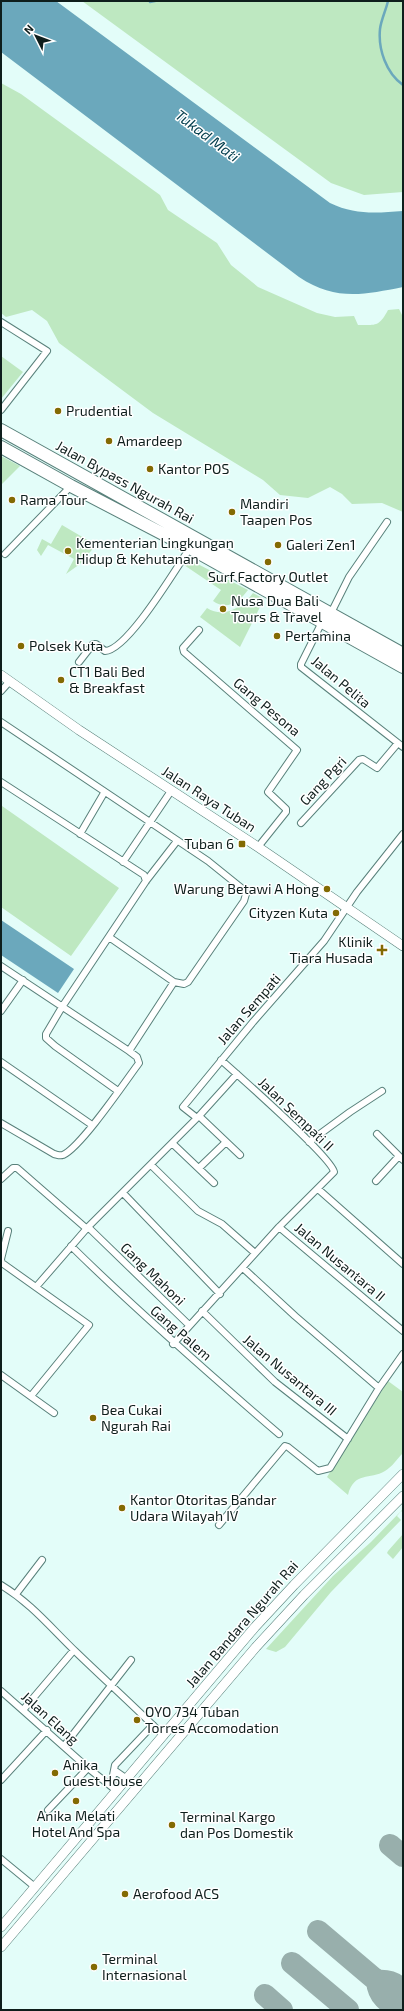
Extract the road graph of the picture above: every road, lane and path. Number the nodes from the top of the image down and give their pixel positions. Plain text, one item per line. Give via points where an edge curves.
1 (1, 322) edge
2 (1, 410) edge
3 (1, 430) edge
4 (28, 445) junction
5 (1, 447) edge
6 (21, 458) junction
7 (71, 486) junction
8 (387, 522) dead end
9 (190, 548) junction
10 (5, 554) dead end
11 (330, 613) junction
12 (322, 622) junction
13 (199, 630) dead end
14 (403, 654) edge
15 (79, 662) dead end
16 (403, 667) edge
17 (1, 675) edge
18 (10, 681) junction
19 (1, 691) edge
20 (1, 722) edge
21 (400, 745) edge
22 (2, 783) edge
23 (171, 791) junction
24 (104, 793) junction
25 (150, 823) junction
26 (301, 823) dead end
27 (80, 834) junction
28 (403, 834) edge
29 (177, 841) junction
30 (258, 847) junction
31 (123, 862) junction
32 (146, 881) junction
33 (346, 906) junction
34 (109, 937) junction
35 (403, 946) edge
36 (1, 966) edge
37 (23, 980) junction
38 (174, 982) junction
39 (62, 1007) junction
40 (1, 1011) edge
41 (129, 1051) junction
42 (222, 1060) junction
43 (1, 1062) edge
44 (238, 1074) junction
45 (118, 1091) junction
46 (382, 1091) dead end
47 (198, 1117) junction
48 (1, 1123) edge
49 (92, 1125) junction
50 (377, 1134) dead end
51 (226, 1142) junction
52 (309, 1142) junction
53 (172, 1143) junction
54 (240, 1155) dead end
55 (401, 1158) edge
56 (151, 1165) junction
57 (199, 1168) junction
58 (1, 1179) edge
59 (376, 1181) dead end
60 (214, 1183) dead end
61 (318, 1189) junction
62 (122, 1193) junction
63 (279, 1227) junction
64 (87, 1228) junction
65 (8, 1231) dead end
66 (71, 1246) junction
67 (256, 1253) junction
68 (1, 1259) edge
69 (1, 1263) edge
70 (403, 1264) edge
71 (243, 1268) junction
72 (36, 1287) junction
73 (220, 1294) junction
74 (202, 1311) junction
75 (189, 1325) junction
76 (403, 1331) edge
77 (173, 1344) junction
78 (403, 1354) edge
79 (1, 1375) edge
80 (378, 1388) junction
81 (31, 1396) junction
82 (54, 1413) dead end
83 (279, 1434) dead end
84 (348, 1439) junction
85 (403, 1474) edge
86 (403, 1496) edge
87 (356, 1522) junction
88 (219, 1525) dead end
89 (367, 1532) junction
90 (42, 1560) dead end
91 (1, 1585) edge
92 (16, 1594) junction
93 (74, 1650) junction
94 (131, 1660) dead end
95 (112, 1686) junction
96 (2, 1694) edge
97 (23, 1710) junction
98 (153, 1725) junction
99 (47, 1730) junction
100 (164, 1736) junction
101 (64, 1746) junction
102 (88, 1768) junction
103 (114, 1770) junction
104 (127, 1779) junction
105 (1, 1780) edge
106 (114, 1788) junction
107 (48, 1810) dead end
108 (1, 1859) edge
109 (35, 1887) junction
110 (1, 1927) edge
111 (1, 1947) edge

1 - 2 street via 47,352
3 - 4 highway, Jalan Bypass Ngurah Rai
4 - 6 highway
4 - 11 highway, Jalan Bypass Ngurah Rai
5 - 6 highway, Jalan Bypass Ngurah Rai
6 - 7 highway, Jalan Bypass Ngurah Rai
7 - 9 highway, Jalan Bypass Ngurah Rai
7 - 10 street
8 - 11 street via 349,577
9 - 12 highway, Jalan Bypass Ngurah Rai
9 - 15 street via 152,607 114,648 105,650 93,644
11 - 14 highway, Jalan Bypass Ngurah Rai
12 - 16 highway, Jalan Bypass Ngurah Rai
12 - 21 street, Jalan Pelita via 301,667
13 - 30 street, Gang Pesona via 183,648 184,652 297,750 268,792 286,809 286,812
17 - 18 street, Jalan Raya Tuban
18 - 19 street
18 - 23 street, Jalan Raya Tuban
20 - 24 street
21 - 26 street, Gang Pgri via 377,768 363,759 360,760
22 - 27 street
23 - 25 street
23 - 30 street, Jalan Raya Tuban
24 - 25 street
24 - 27 street
25 - 29 street
25 - 31 street
27 - 31 street
28 - 33 street, Jalan Sempati
29 - 32 street
29 - 38 street via 241,886 246,894 244,901 188,982
30 - 33 street, Jalan Raya Tuban
31 - 32 street via 144,876
32 - 34 street
33 - 35 street, Jalan Raya Tuban
33 - 42 street, Jalan Sempati via 324,941
34 - 38 street
34 - 39 street
36 - 37 street
37 - 39 street
37 - 40 street
38 - 41 street
39 - 41 street
39 - 45 street via 49,1026 46,1038
41 - 45 street via 137,1057 139,1063
42 - 44 street, Jalan Sempati II
42 - 47 street, Jalan Sempati via 183,1108
43 - 49 street
44 - 47 street
44 - 52 street, Jalan Sempati II
45 - 49 street
46 - 52 street
47 - 51 street
47 - 53 street
48 - 49 street via 60,1156 77,1144
50 - 55 street
51 - 54 street
51 - 57 street
52 - 61 street, Jalan Sempati II via 334,1169 332,1175
53 - 56 street
53 - 57 street
55 - 59 street
56 - 62 street
56 - 67 street via 198,1211 222,1224
57 - 60 street
58 - 64 street, Gang Mahoni via 13,1168 17,1168
61 - 63 street, Gang Mahoni
61 - 70 street
62 - 64 street
62 - 73 street
63 - 67 street, Gang Mahoni
63 - 76 street, Jalan Nusantara II
64 - 66 street
64 - 75 street, Gang Mahoni
65 - 68 street
66 - 72 street
66 - 77 street, Gang Palem
67 - 71 street, Gang Mahoni
68 - 69 street
69 - 72 street
71 - 73 street, Gang Mahoni
71 - 80 street
72 - 81 street via 89,1326
73 - 74 street, Gang Mahoni
74 - 75 street, Gang Mahoni
74 - 84 street, Jalan Nusantara III via 275,1382
75 - 77 street
77 - 83 street, Gang Palem
78 - 80 street
79 - 81 street
80 - 84 street
81 - 82 street
84 - 88 street via 330,1468 321,1471 316,1470 285,1446
85 - 87 street, Jalan Bandara Ngurah Rai
86 - 89 street, Jalan Bandara Ngurah Rai
87 - 89 street
87 - 100 street, Jalan Bandara Ngurah Rai via 294,1585
89 - 111 street, Jalan Bandara Ngurah Rai via 256,1648
90 - 92 street
91 - 92 street
92 - 93 street via 51,1624
93 - 95 street
93 - 97 street
94 - 95 street
95 - 98 street
95 - 101 street
96 - 97 street, Jalan Elang
97 - 99 street, Jalan Elang
98 - 100 street
98 - 103 street via 117,1762
99 - 101 street, Jalan Elang
99 - 105 street
100 - 104 street, Jalan Bandara Ngurah Rai
101 - 102 street, Jalan Elang
102 - 106 street, Jalan Elang
102 - 107 street
103 - 104 street
103 - 106 street
104 - 106 street, Jalan Bandara Ngurah Rai
106 - 109 street, Jalan Bandara Ngurah Rai
108 - 109 street
109 - 110 street, Jalan Bandara Ngurah Rai

